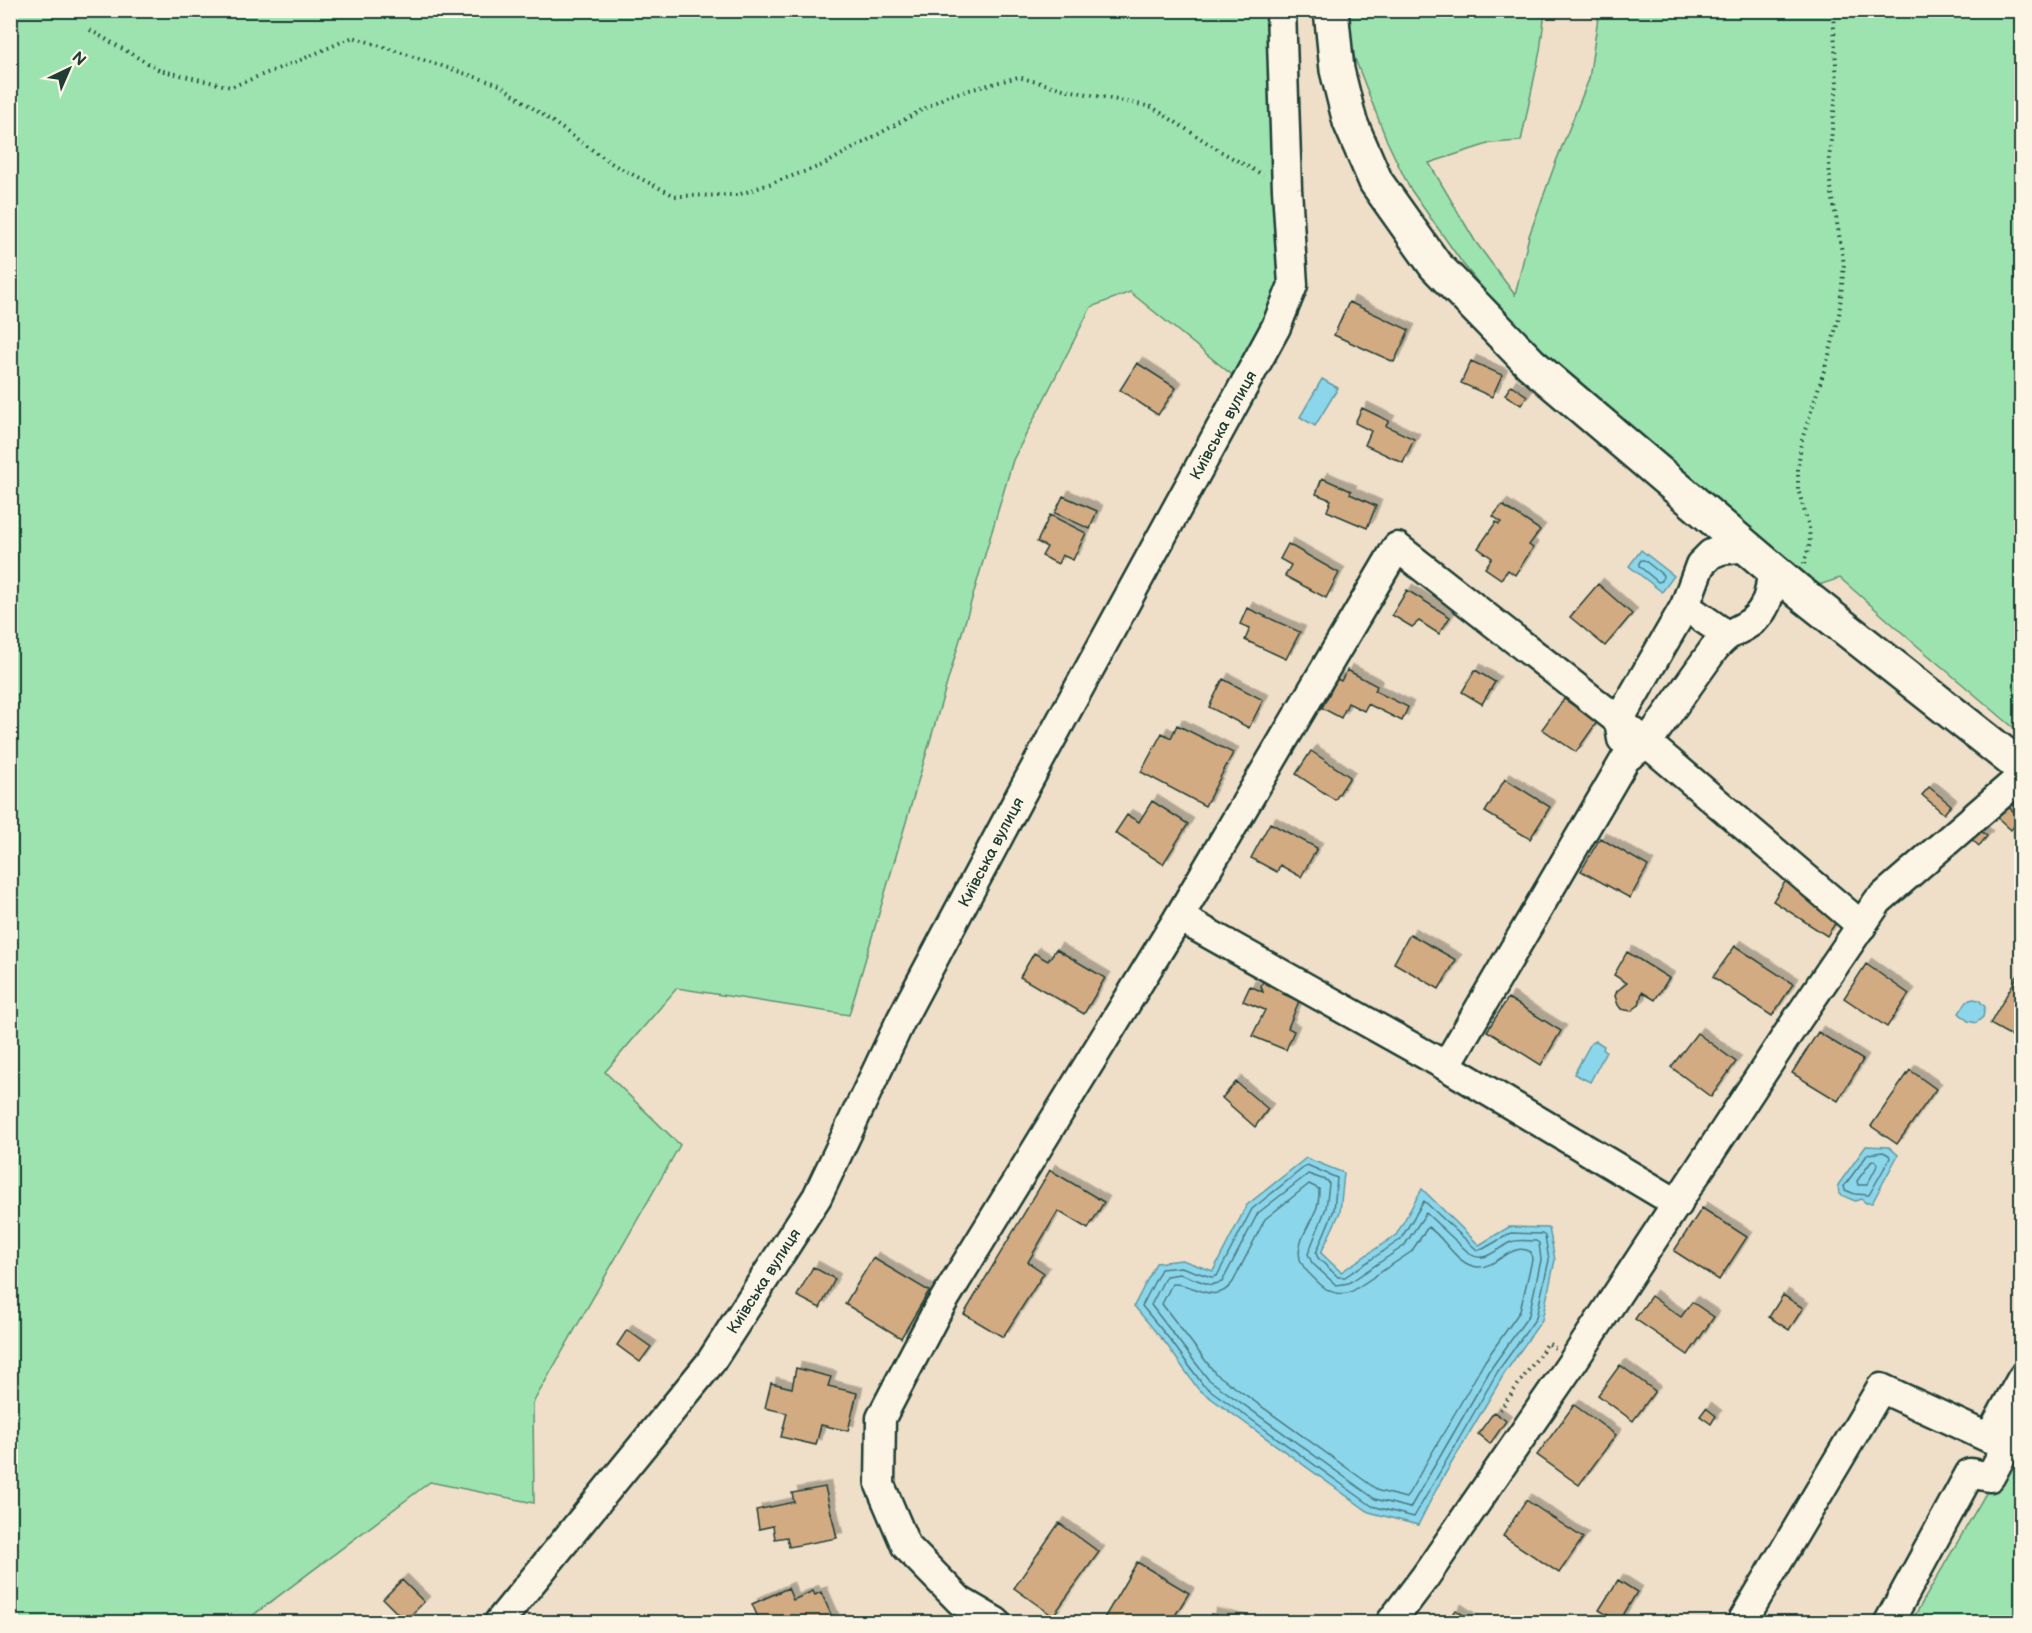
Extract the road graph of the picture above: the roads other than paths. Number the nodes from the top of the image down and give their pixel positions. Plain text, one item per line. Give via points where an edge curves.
1 (1281, 10) edge
2 (1331, 10) edge
3 (1746, 547) junction
4 (1771, 568) junction
5 (1685, 606) junction
6 (1727, 635) junction
7 (1619, 720) junction
8 (1637, 751) junction
9 (2022, 768) edge
10 (2022, 776) edge
11 (1179, 917) junction
12 (1862, 926) junction
13 (1446, 1066) junction
14 (1678, 1204) junction
15 (2022, 1378) edge
16 (2022, 1418) edge
17 (499, 1623) edge
18 (996, 1623) edge
19 (1391, 1623) edge
20 (1742, 1623) edge
21 (1889, 1623) edge

1 - 17 street, Київська вулиця via 1293,285 1276,327 901,1020 817,1197 710,1363
2 - 3 main road via 1337,70 1350,122 1376,182 1436,265 1531,364
3 - 4 main road
3 - 5 street via 1711,554 1700,565
4 - 6 street via 1766,605 1752,622
4 - 9 main road
5 - 6 street
5 - 7 street
6 - 8 street
7 - 8 street
7 - 11 street via 1397,546
8 - 12 street
8 - 13 street
10 - 12 street via 1878,901
11 - 13 street
11 - 18 street via 936,1313 881,1418 880,1485 906,1546 960,1601
12 - 14 street
13 - 14 street
14 - 19 street
15 - 20 street via 1989,1438 1881,1388
16 - 21 street via 1990,1478 1970,1473

